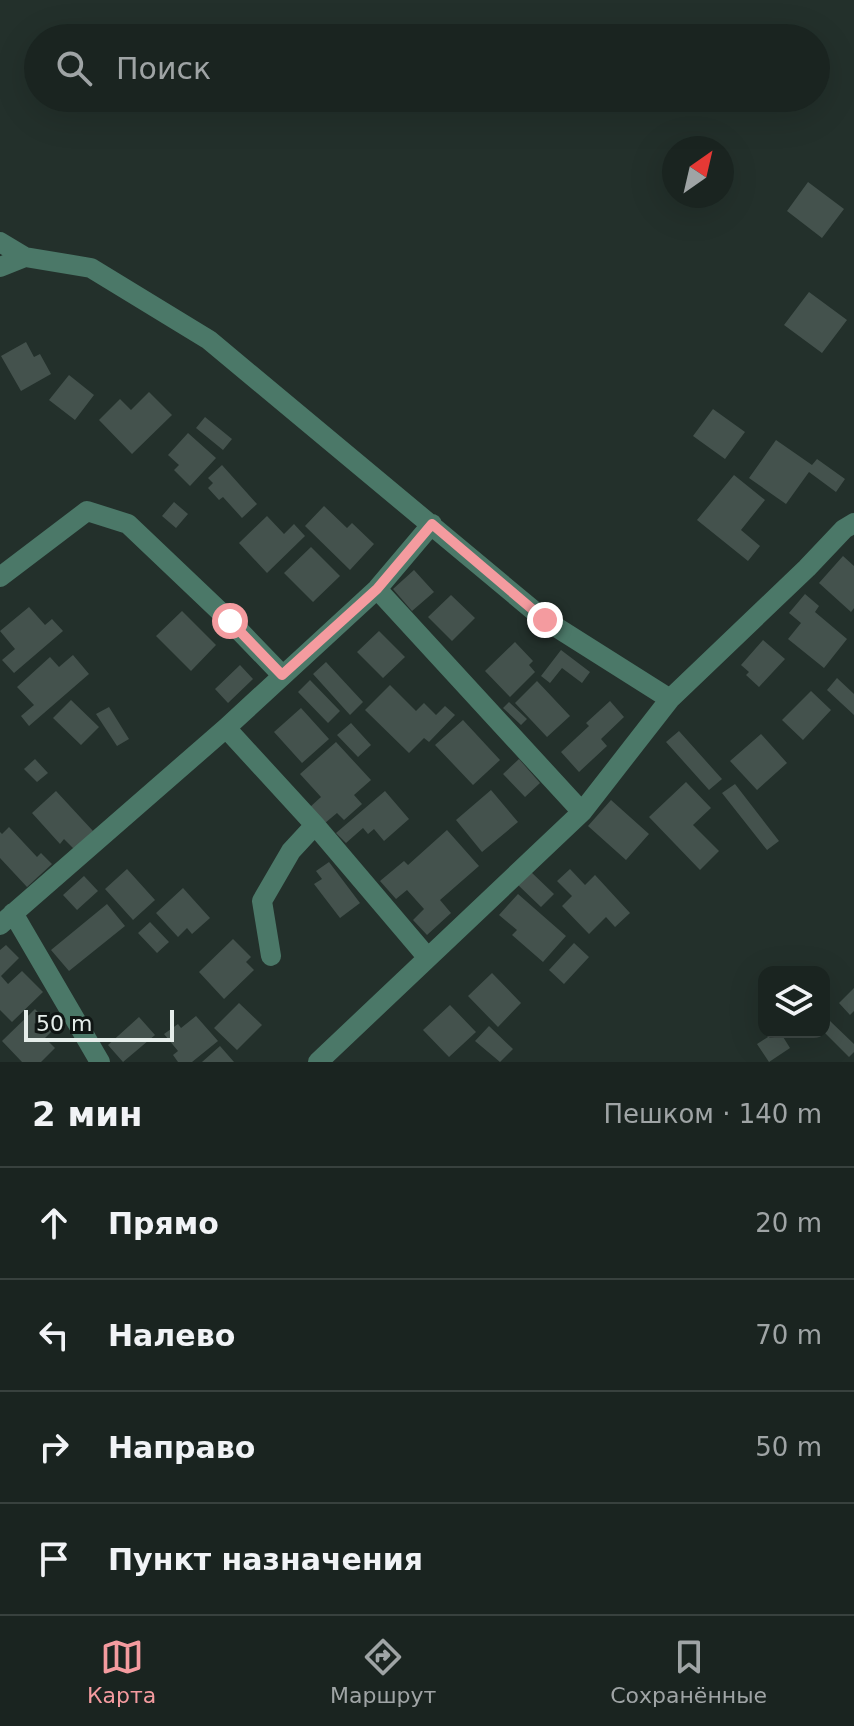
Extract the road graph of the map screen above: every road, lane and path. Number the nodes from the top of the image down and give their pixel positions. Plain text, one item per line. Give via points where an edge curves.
1 (0, 242) edge
2 (25, 257) junction
3 (0, 267) edge
4 (854, 523) edge
5 (432, 524) junction
6 (0, 577) edge
7 (377, 589) junction
8 (282, 675) junction
9 (670, 699) junction
10 (226, 728) junction
11 (582, 812) junction
12 (315, 825) junction
13 (6, 919) edge
14 (271, 956) dead end
15 (428, 958) junction
16 (100, 1062) edge
17 (318, 1062) edge

1 - 2 street
2 - 3 street
2 - 5 street via 91,268 209,340
4 - 9 street
5 - 7 street
5 - 9 street via 545,620
6 - 8 street via 87,511 128,524
7 - 8 street
7 - 11 street
8 - 10 street
9 - 11 street
10 - 12 street
10 - 13 street
11 - 15 street
12 - 14 street via 291,851 262,901
12 - 15 street
13 - 16 street
15 - 17 street

